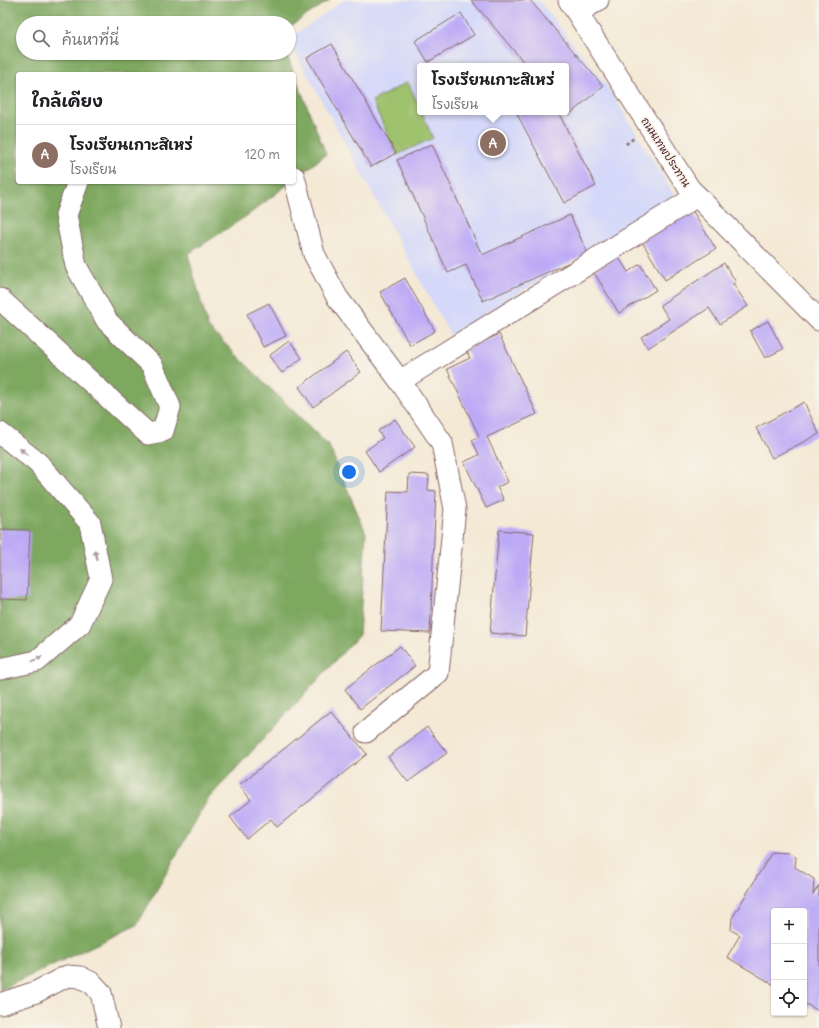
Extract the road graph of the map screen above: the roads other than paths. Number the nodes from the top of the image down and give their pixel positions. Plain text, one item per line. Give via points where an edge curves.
1 (598, 0) edge
2 (573, 7) edge
3 (77, 184) edge
4 (296, 184) edge
5 (697, 196) junction
6 (0, 298) edge
7 (819, 320) edge
8 (400, 381) junction
9 (0, 433) edge
10 (0, 669) edge
11 (366, 732) dead end
12 (0, 1004) edge
13 (110, 1028) edge

1 - 2 street
2 - 5 street, ถนนเทพประทาน via 685,182
3 - 6 street via 66,215 76,266 107,320 152,365 170,407 163,432 148,434
4 - 8 street via 314,254 337,297
5 - 7 street, ถนนเทพประทาน
5 - 8 street
8 - 11 street via 442,443 455,509 438,673
10 -> 9 street via 37,661 80,624 101,579 90,523 38,463
12 - 13 street via 36,992 67,976 80,977 92,983 101,993

